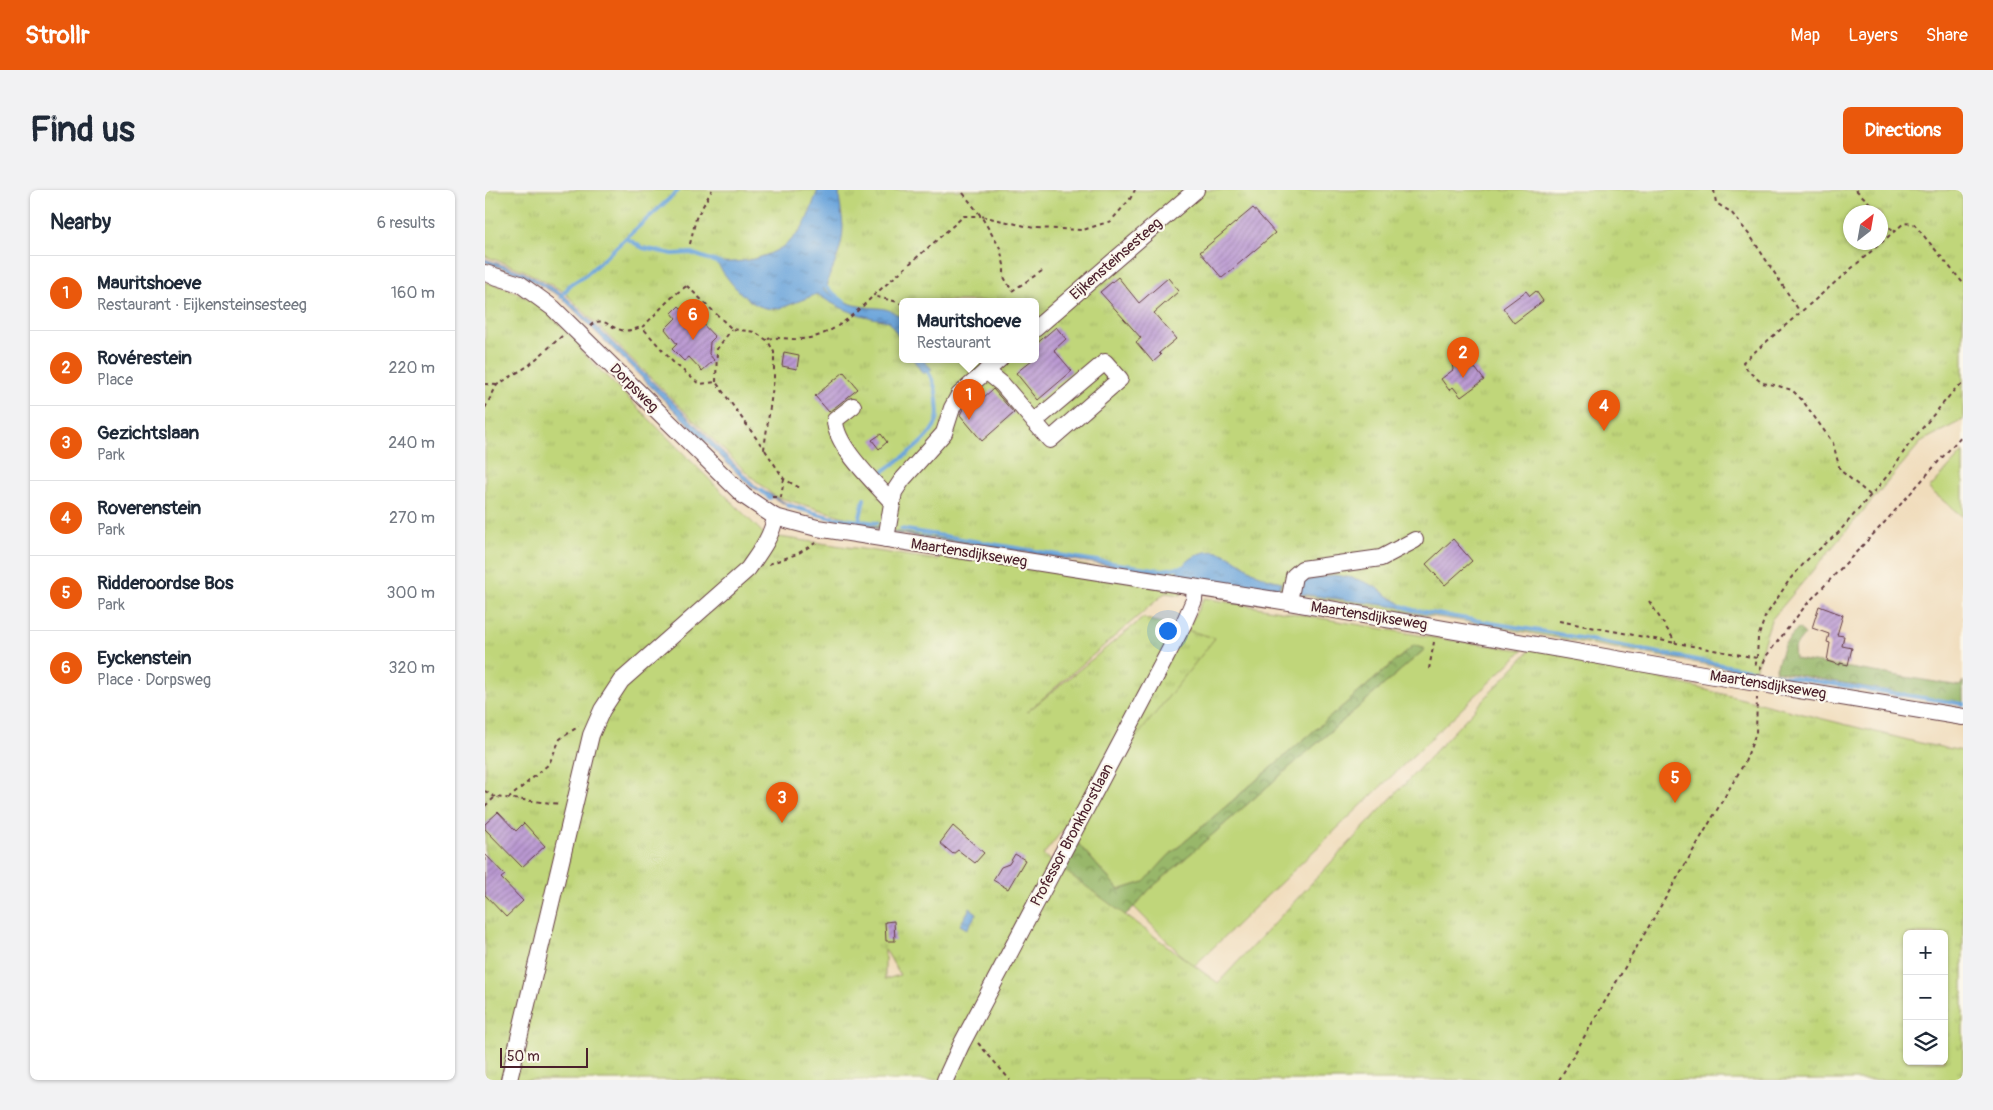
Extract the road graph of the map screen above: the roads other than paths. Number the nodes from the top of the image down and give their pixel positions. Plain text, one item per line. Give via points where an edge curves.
1 (1196, 190) edge
2 (485, 273) edge
3 (1039, 325) edge
4 (995, 363) edge
5 (985, 371) junction
6 (853, 406) dead end
7 (1034, 422) junction
8 (892, 502) junction
9 (775, 517) junction
10 (885, 539) junction
11 (1415, 540) dead end
12 (1195, 588) junction
13 (1289, 602) junction
14 (1963, 717) edge
15 (509, 1080) edge
16 (945, 1080) edge

1 - 3 street, Eijkensteinsesteeg
2 - 9 street, Dorpsweg via 520,284 553,308 734,487
4 - 5 street
5 - 7 street via 1002,384
5 - 8 street via 959,395 944,433 908,472 894,492
6 - 8 street via 835,420 835,429 851,455
7 - 7 street via 1050,440 1120,379 1105,362
8 - 10 street
9 - 10 street, Maartensdijkseweg via 817,528
9 - 15 street via 763,548 748,569 621,681 602,710 591,736
10 - 12 street, Maartensdijkseweg
11 - 13 street via 1381,558 1301,570 1294,576
12 - 13 street, Maartensdijkseweg
12 - 16 street, Professor Bronkhorstlaan via 1185,623
13 - 14 street, Maartensdijkseweg via 1758,690

